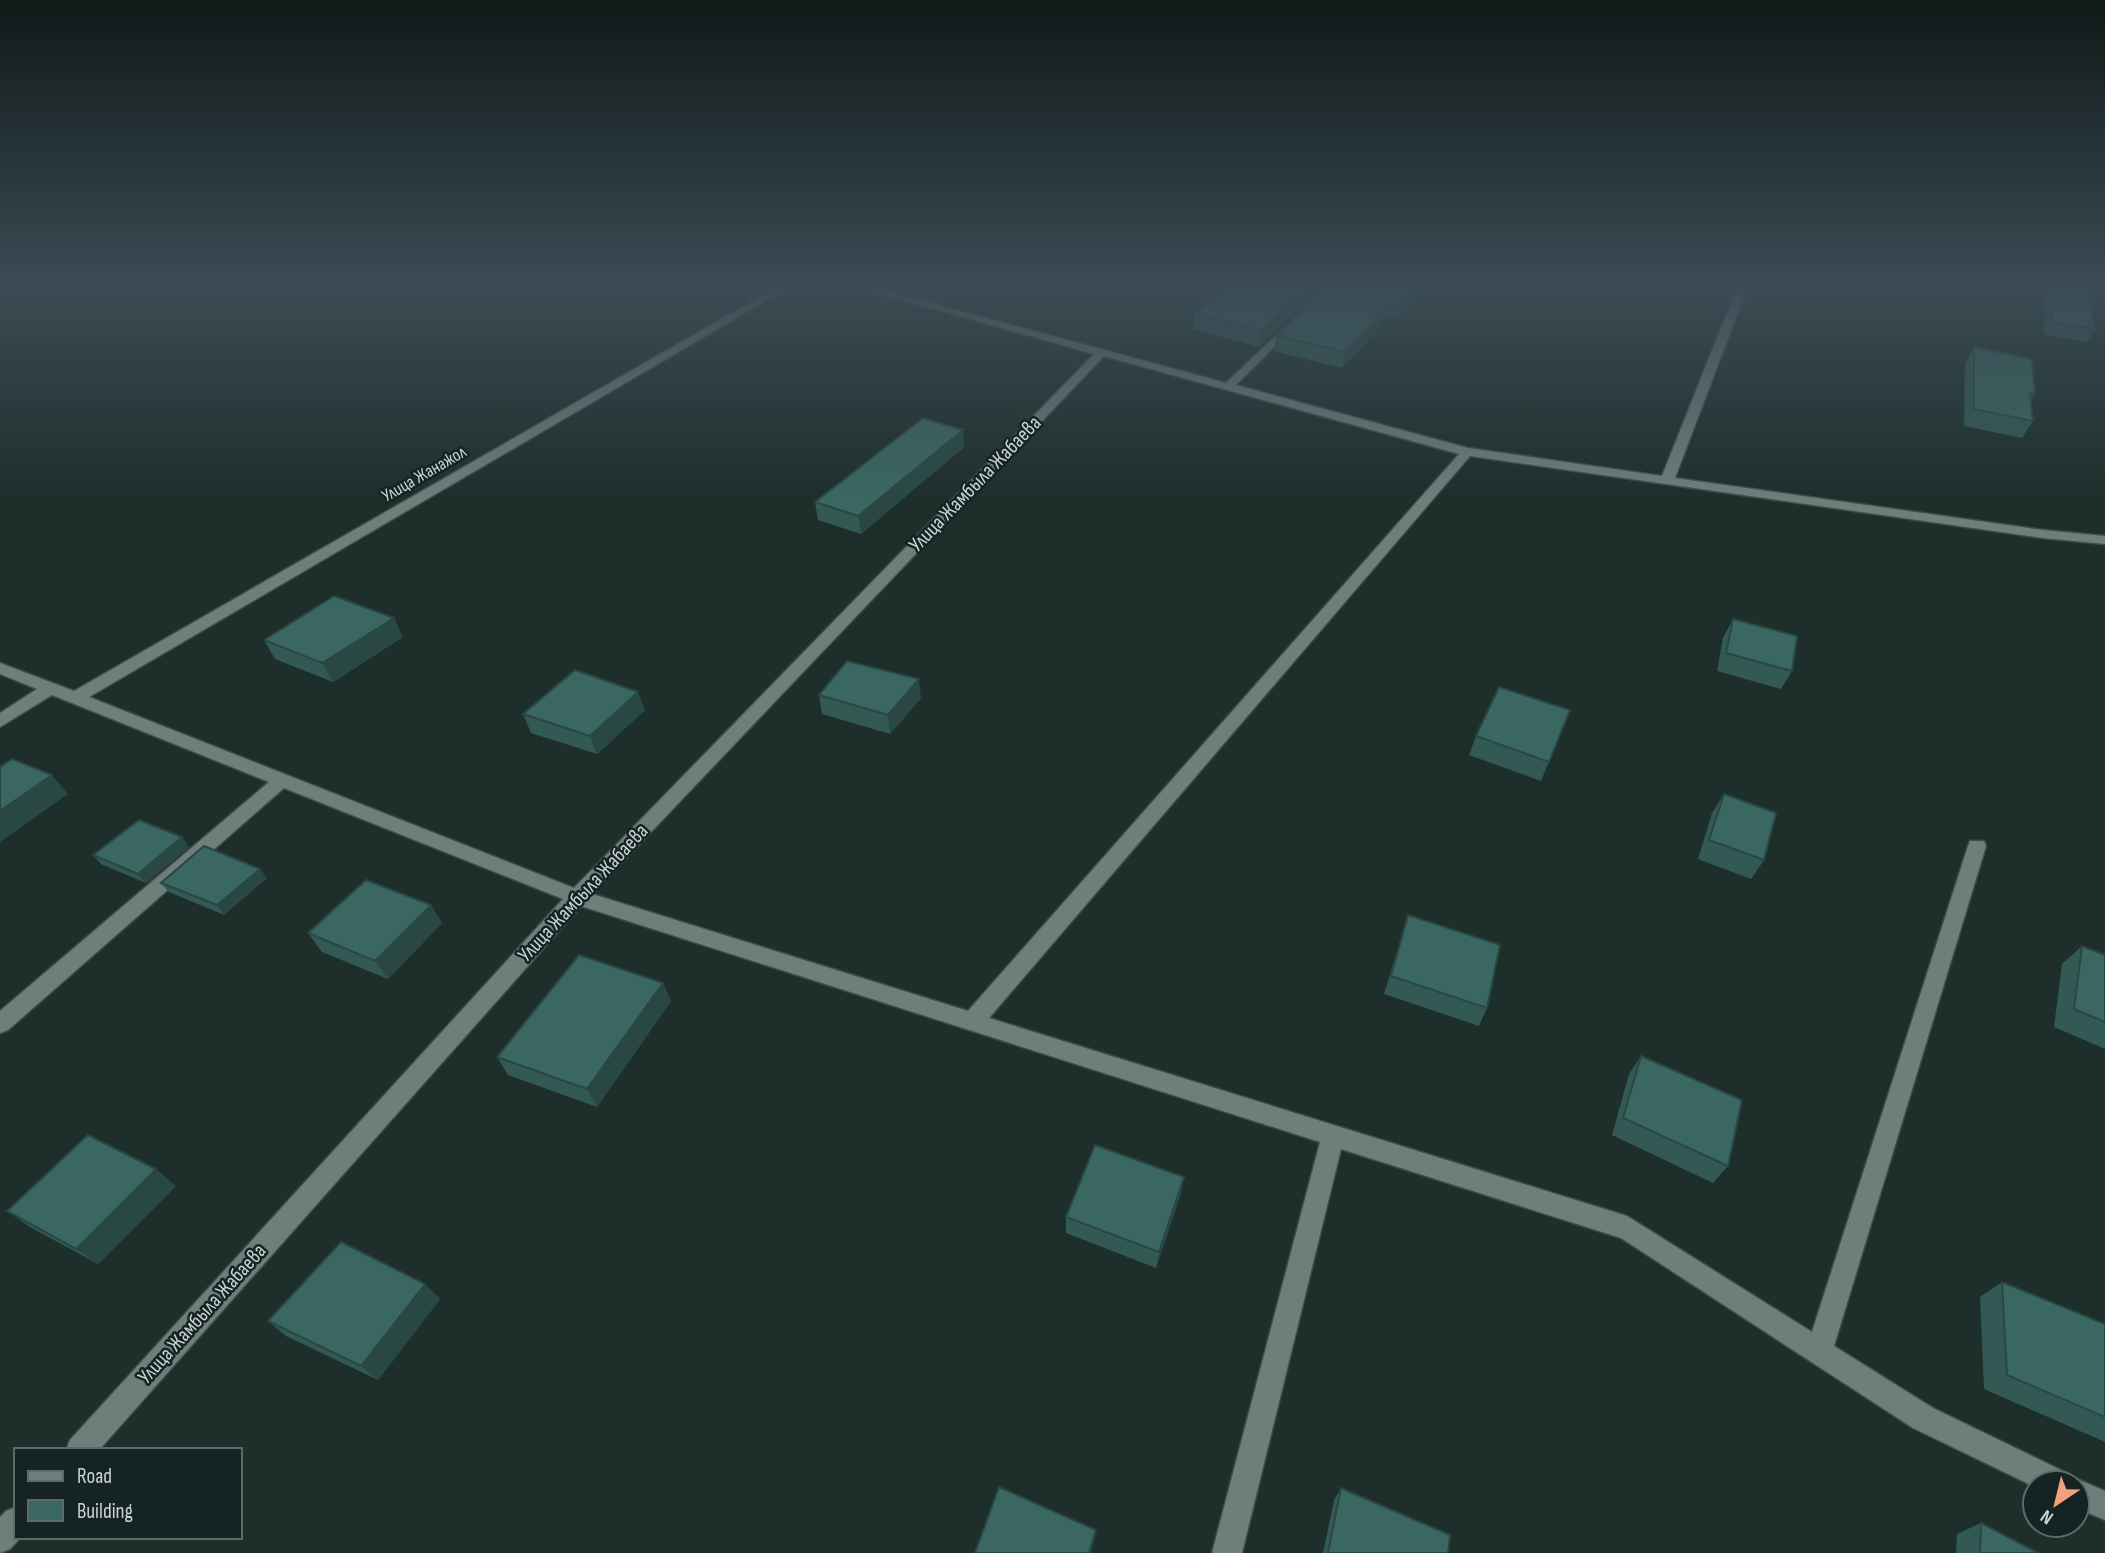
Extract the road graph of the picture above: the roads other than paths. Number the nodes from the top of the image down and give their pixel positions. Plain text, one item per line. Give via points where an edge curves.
1 (666, 355) edge
2 (1099, 355) edge
3 (1115, 355) edge
4 (1260, 355) edge
5 (1716, 355) edge
6 (1228, 387) junction
7 (1467, 452) junction
8 (1667, 481) junction
9 (2105, 540) edge
10 (0, 668) edge
11 (50, 688) junction
12 (75, 698) junction
13 (0, 721) edge
14 (282, 780) junction
15 (1977, 846) dead end
16 (577, 897) junction
17 (972, 1022) junction
18 (0, 1024) edge
19 (1333, 1136) junction
20 (1819, 1352) junction
21 (82, 1448) edge
22 (2028, 1469) edge
23 (14, 1523) edge
24 (0, 1539) edge
25 (1227, 1553) edge

1 - 12 street, Улица Жанажол
2 - 16 street, Улица Жамбыла Жабаева
3 - 6 street
4 - 6 street
5 - 8 street
6 - 7 street
7 - 8 street
7 - 17 street
8 - 9 street
10 - 11 street
11 - 12 street
11 - 13 street
12 - 14 street
14 - 16 street
14 - 18 street
15 - 20 street
16 - 17 street
16 - 21 street, Улица Жамбыла Жабаева
17 - 19 street
19 - 20 street via 1628,1228
19 - 25 street
20 - 22 street via 1923,1418
23 - 24 street

